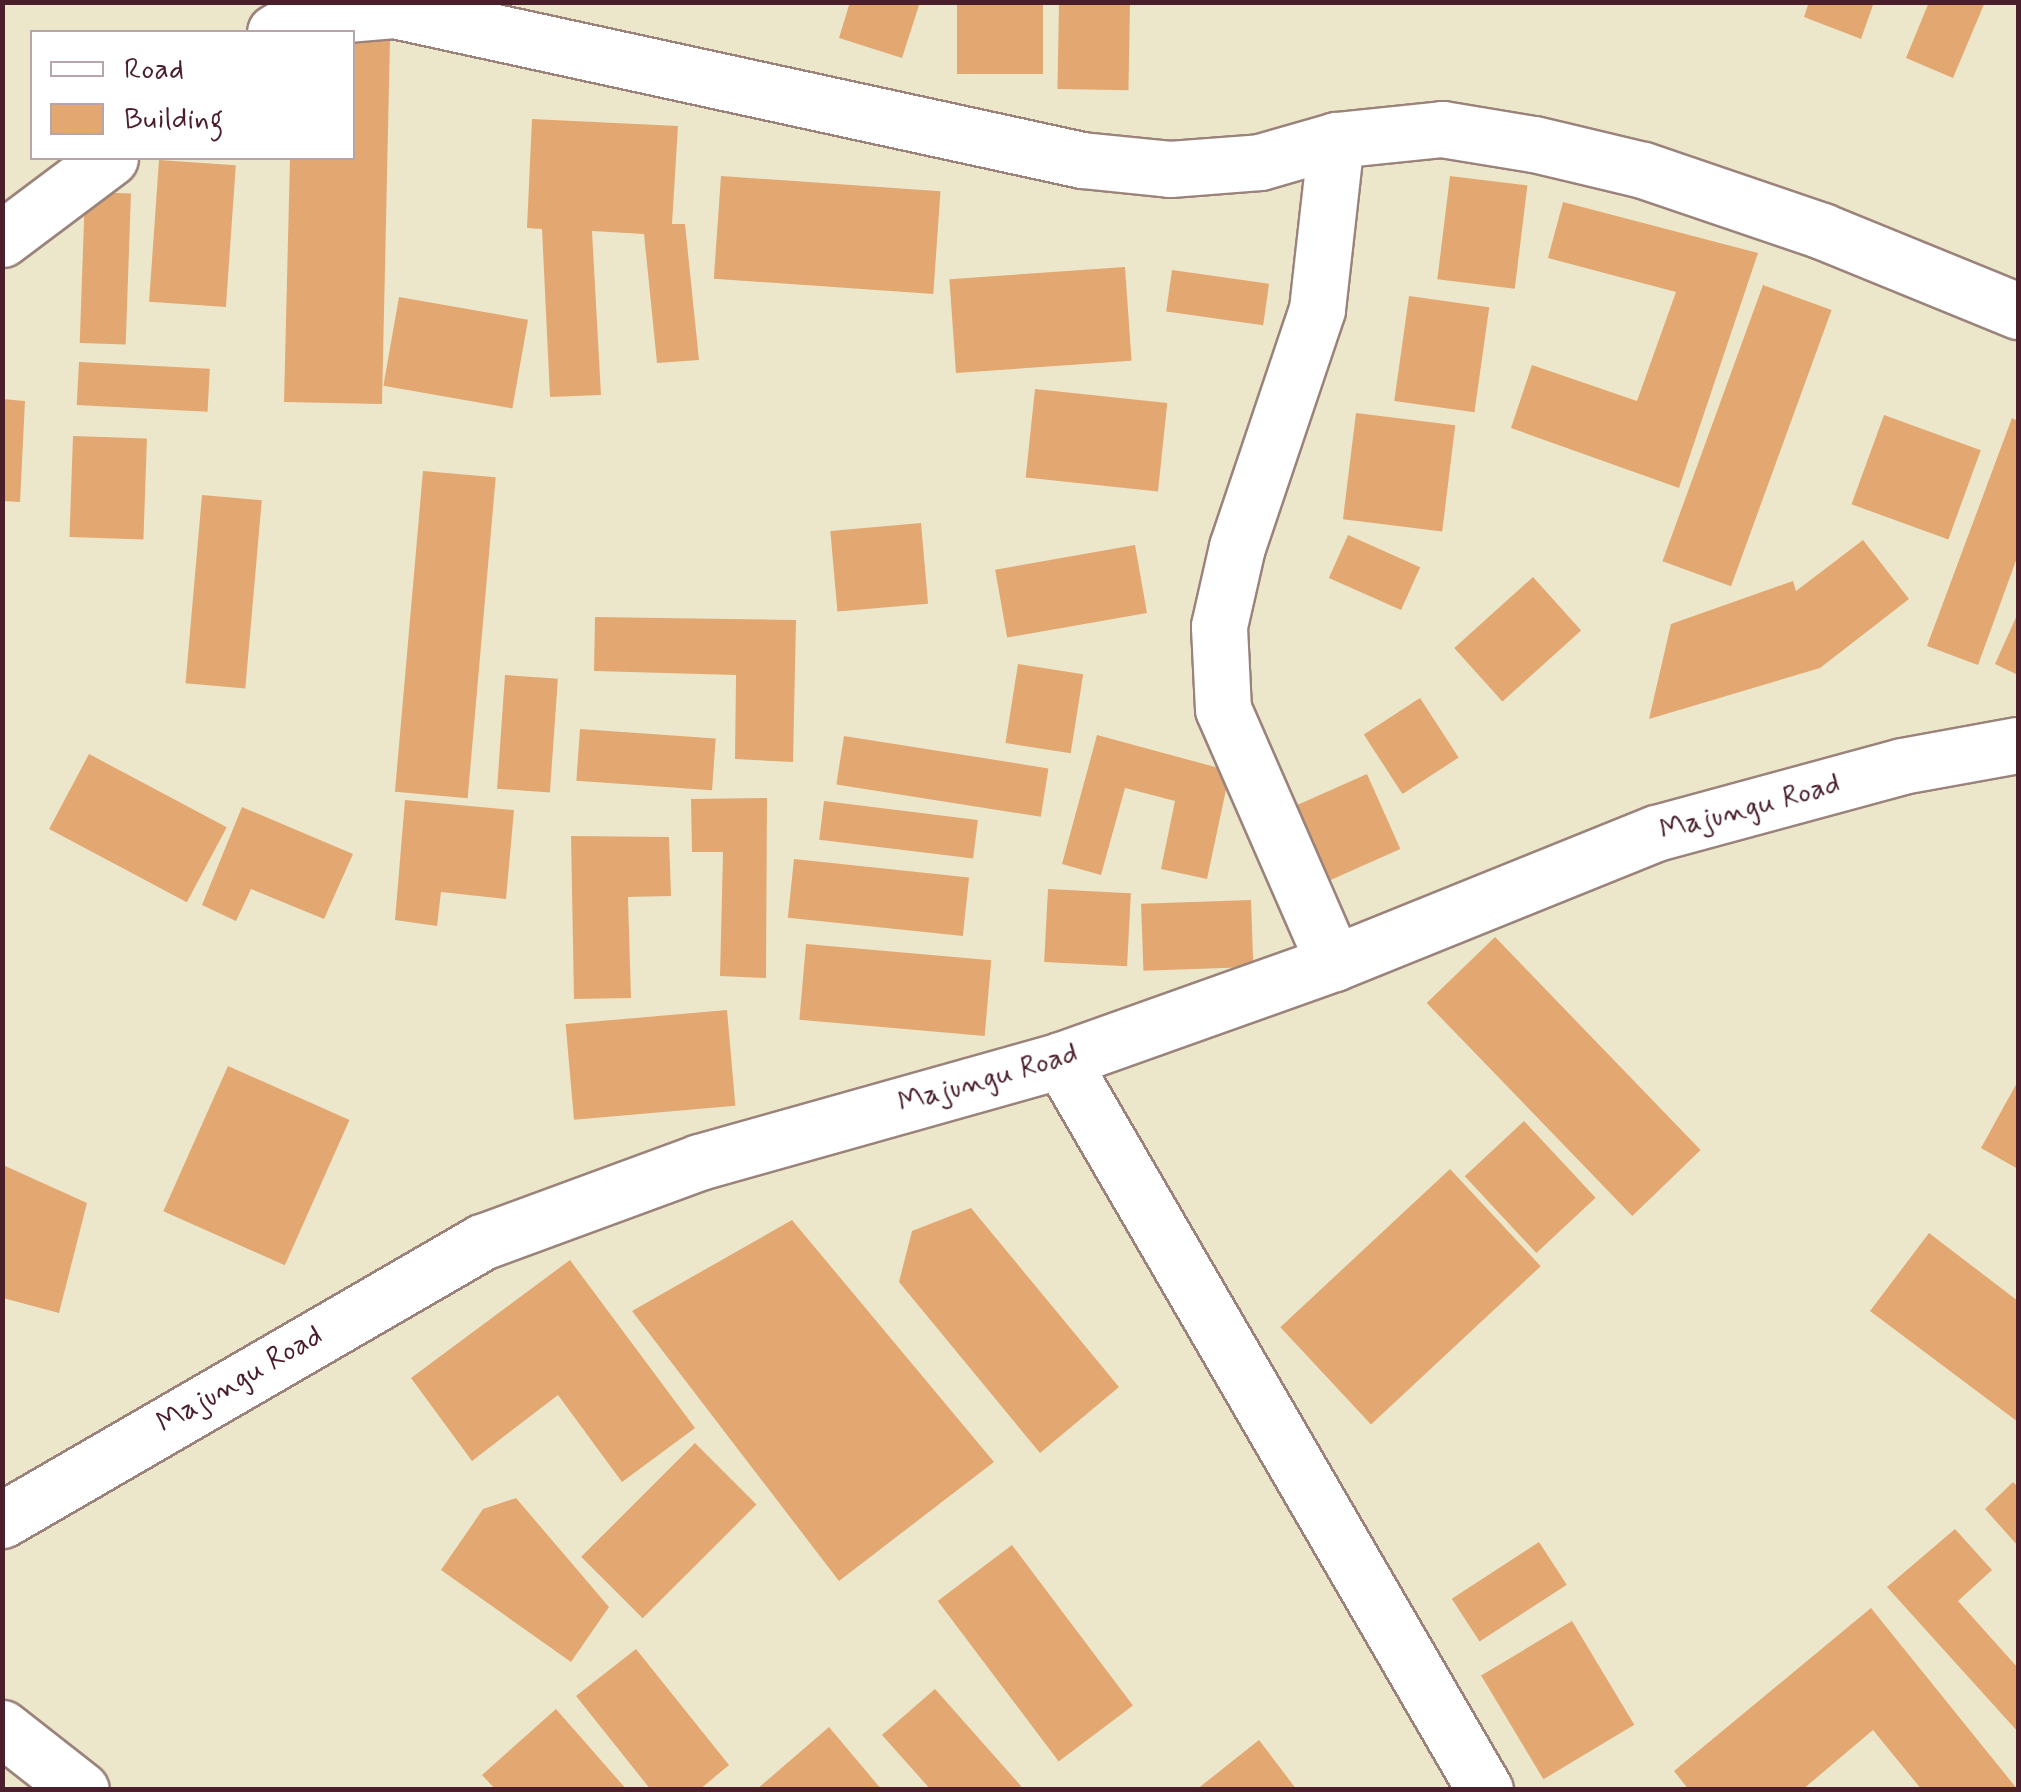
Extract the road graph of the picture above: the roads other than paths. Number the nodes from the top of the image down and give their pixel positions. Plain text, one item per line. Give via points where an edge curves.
1 (278, 30) edge
2 (1336, 140) junction
3 (107, 160) edge
4 (2, 238) edge
5 (2018, 311) edge
6 (2018, 745) edge
7 (1334, 964) junction
8 (1061, 1060) junction
9 (2, 1520) edge
10 (2, 1728) edge
11 (81, 1790) edge
12 (1485, 1790) edge

1 - 2 street via 299,18 394,10 1117,164 1170,169 1260,162
2 - 5 street via 1442,129 1643,170 1822,231
2 - 7 street via 1317,309 1238,547 1219,626 1223,709
3 - 4 street
6 - 7 street, Majungu Road via 1902,766 1656,833
7 - 8 street, Majungu Road
8 - 9 street, Majungu Road via 699,1162 482,1242
8 - 12 street
10 - 11 street

